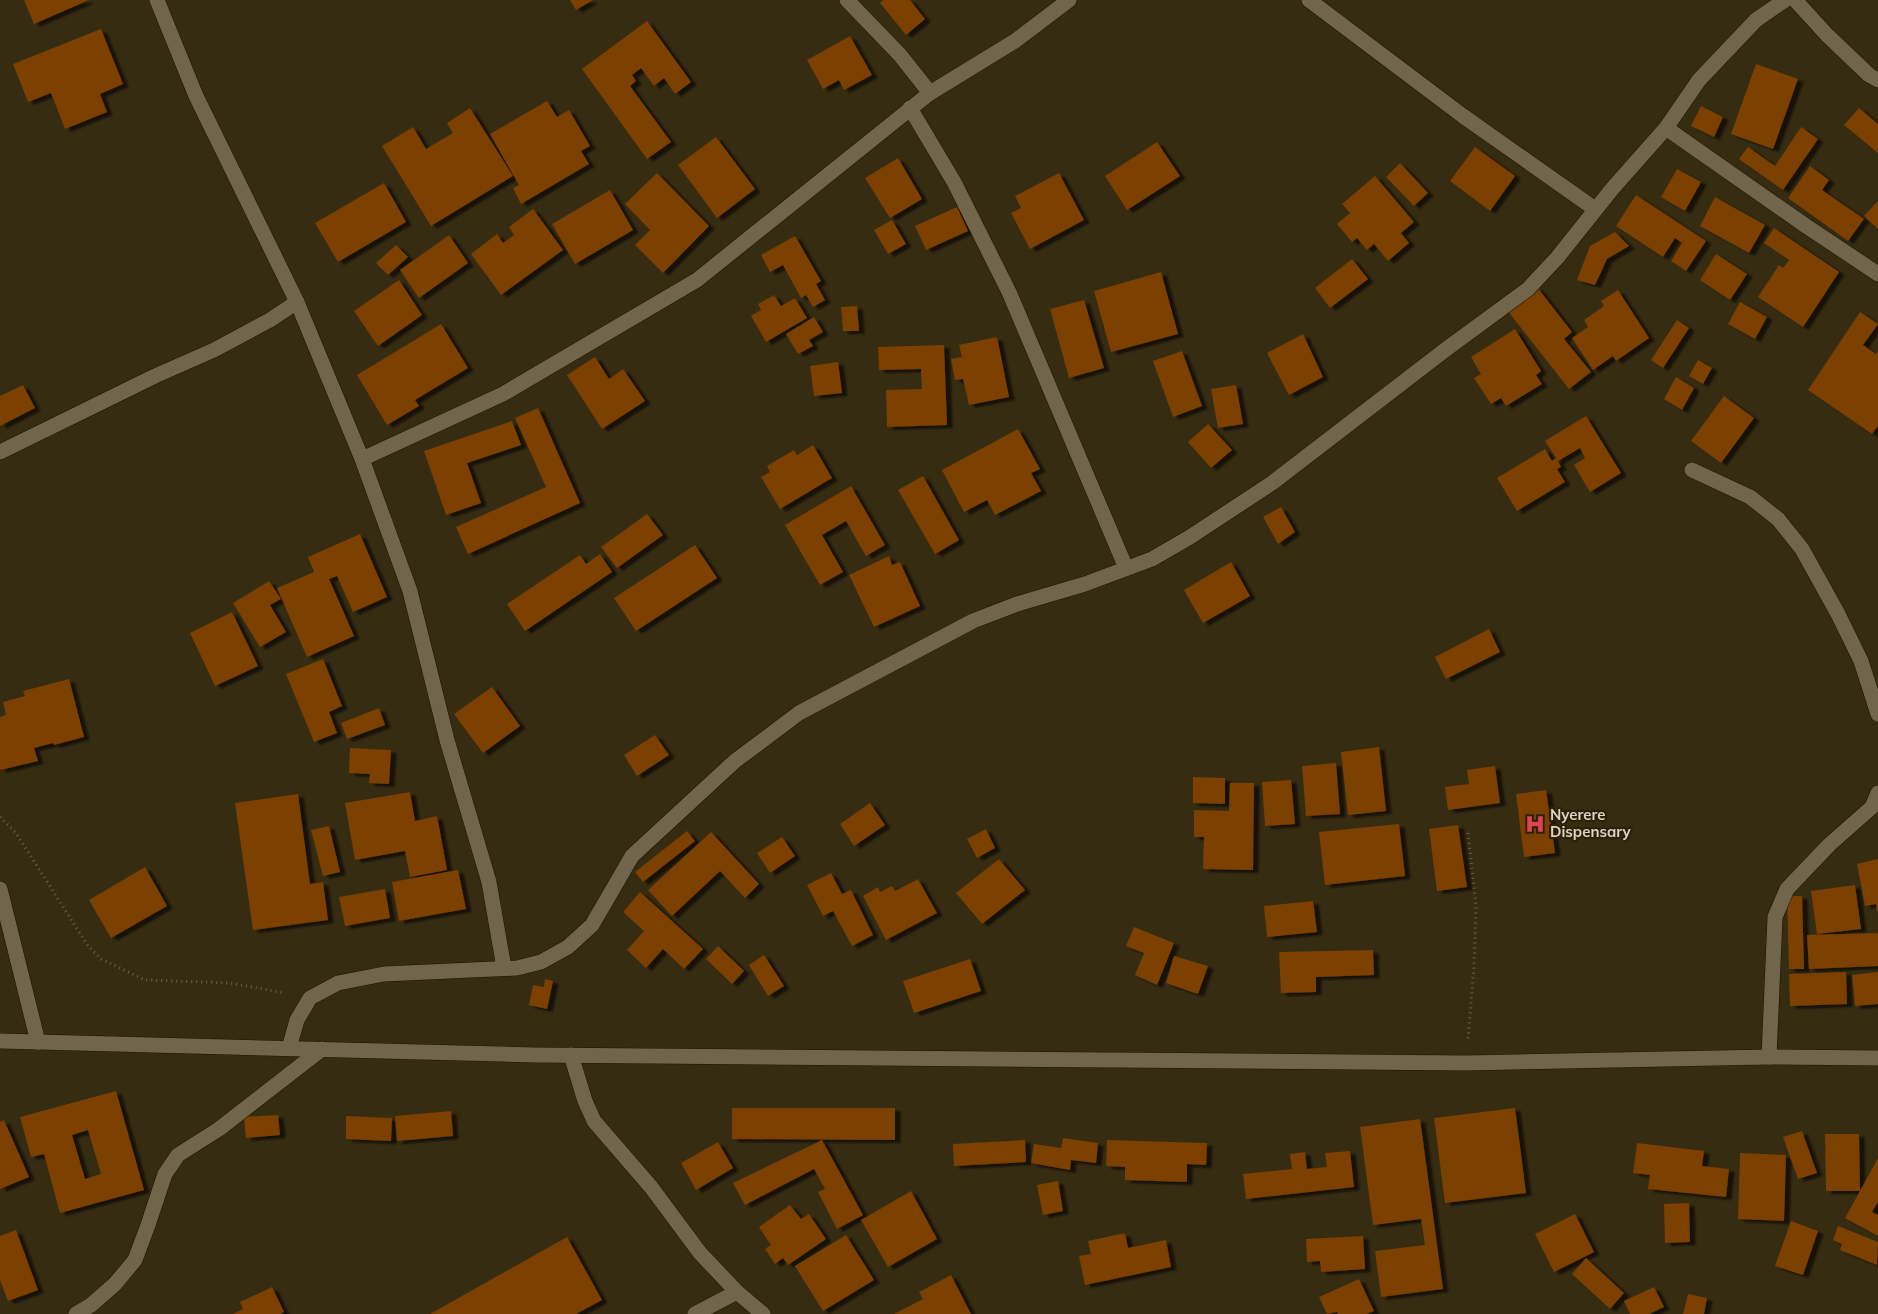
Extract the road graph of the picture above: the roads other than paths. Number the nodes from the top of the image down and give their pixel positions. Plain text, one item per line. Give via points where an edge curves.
1 (157, 0) edge
2 (847, 0) edge
3 (1069, 0) edge
4 (1309, 0) edge
5 (1785, 0) edge
6 (1795, 0) edge
7 (1878, 80) edge
8 (930, 93) junction
9 (910, 108) junction
10 (1666, 128) junction
11 (1595, 209) junction
12 (1878, 274) edge
13 (297, 302) junction
14 (0, 452) edge
15 (362, 459) junction
16 (1692, 470) dead end
17 (1126, 568) junction
18 (1878, 714) edge
19 (1878, 793) edge
20 (0, 889) edge
21 (504, 968) junction
22 (0, 1041) edge
23 (38, 1042) junction
24 (289, 1048) junction
25 (322, 1049) junction
26 (571, 1055) junction
27 (1769, 1057) junction
28 (1878, 1058) edge
29 (738, 1292) junction
30 (76, 1314) edge
31 (695, 1314) edge
32 (763, 1314) edge

1 - 13 street via 196,96
2 - 8 street via 900,55
3 - 8 street via 1015,41
4 - 11 street via 1463,116
5 - 10 street via 1756,20 1699,80
6 - 7 street via 1827,35
8 - 9 street
9 - 15 street via 697,280 503,394
9 - 17 street via 954,182 1009,292
10 - 11 street
10 - 12 street
11 - 17 street via 1528,289 1272,483 1190,537
13 - 14 street via 214,350
13 - 15 street
15 - 21 street via 410,591 447,740 489,882
16 - 18 street via 1750,496 1778,519 1802,549 1861,661
17 - 21 street via 973,621 799,714 736,761 632,856 592,925 568,947 541,962
19 - 27 street via 1872,807 1829,845 1787,889 1775,917
20 - 23 street
21 - 24 street via 384,974 338,983 310,998 297,1020
22 - 23 street
23 - 24 street
24 - 25 street
25 - 26 street
25 - 30 street via 219,1129 178,1155 165,1174 135,1260 115,1284
26 - 27 street via 1466,1063
26 - 29 street via 594,1121 651,1187 700,1253
27 - 28 street
29 - 31 street
29 - 32 street

